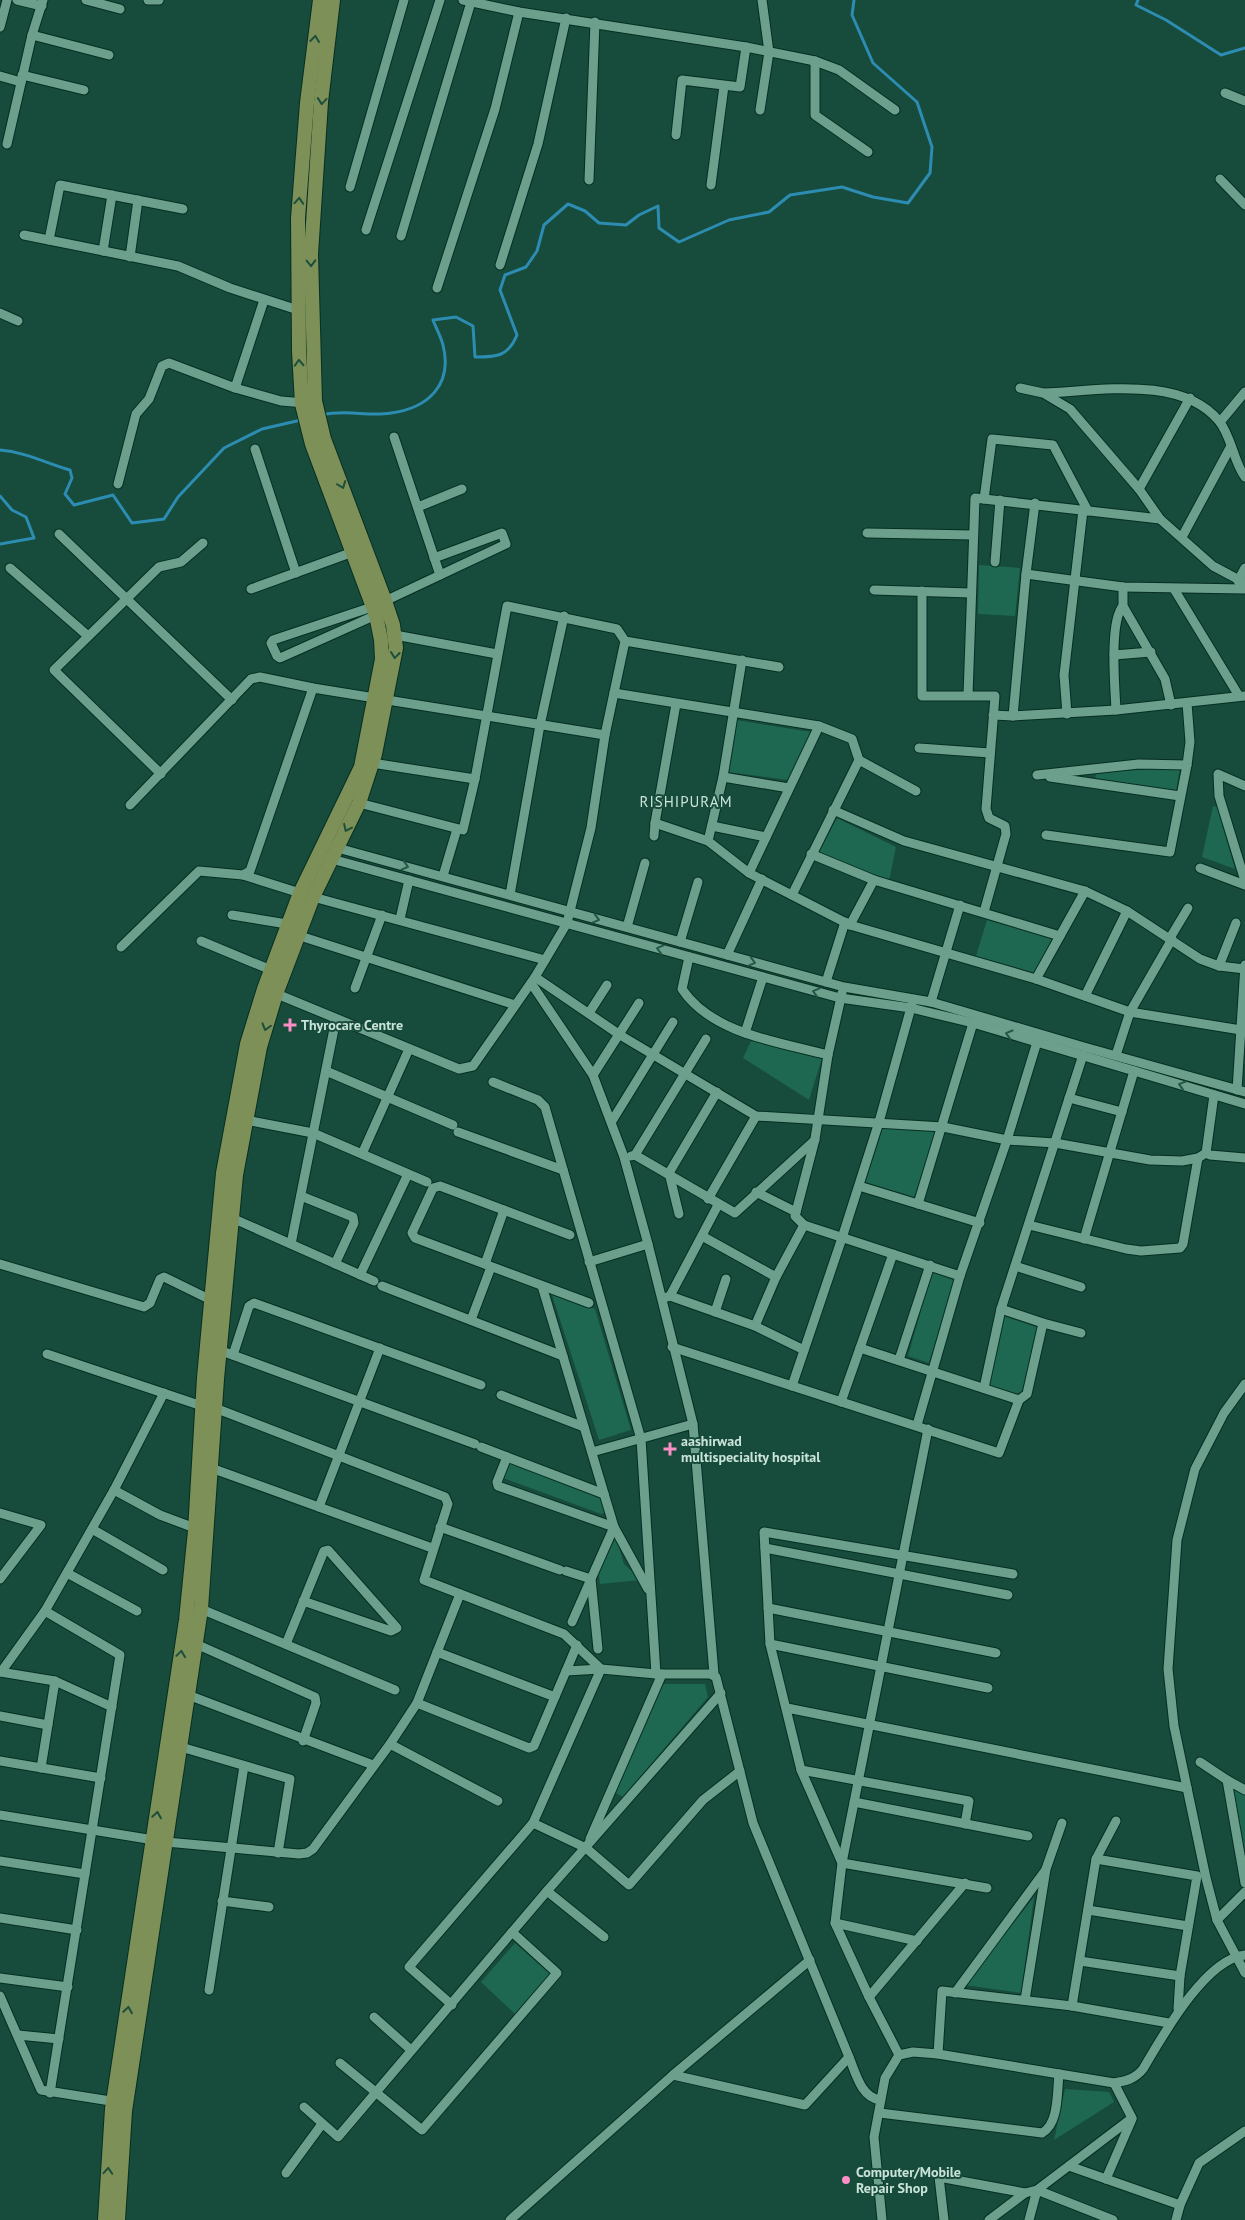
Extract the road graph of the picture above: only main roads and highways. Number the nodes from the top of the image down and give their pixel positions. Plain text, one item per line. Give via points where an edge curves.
1 (320, 0) edge
2 (333, 0) edge
3 (309, 407) junction
4 (318, 442) junction
5 (380, 698) junction
6 (328, 851) junction
7 (307, 895) junction
8 (270, 991) junction
9 (209, 1407) junction
10 (201, 1531) junction
11 (160, 1841) junction
12 (120, 2102) junction
13 (105, 2220) edge
14 (118, 2220) edge

3 -> 1 main road via 298,310 298,218 307,103
2 -> 3 main road via 321,102 311,254
3 - 4 main road
4 - 5 main road via 380,634
4 -> 5 main road via 385,601 395,635 394,661
5 - 6 main road via 361,767
5 -> 6 main road via 372,763 359,803
6 - 7 main road
7 - 8 main road via 297,935
7 - 8 main road via 287,924 271,970
8 -> 9 main road via 236,1174 219,1350
8 - 9 main road via 247,1044 223,1173 211,1300
9 - 10 main road
9 - 10 main road via 211,1468
11 -> 10 main road via 186,1620
10 - 11 main road via 201,1609 180,1746
11 - 12 main road
13 -> 12 main road
12 - 14 main road

